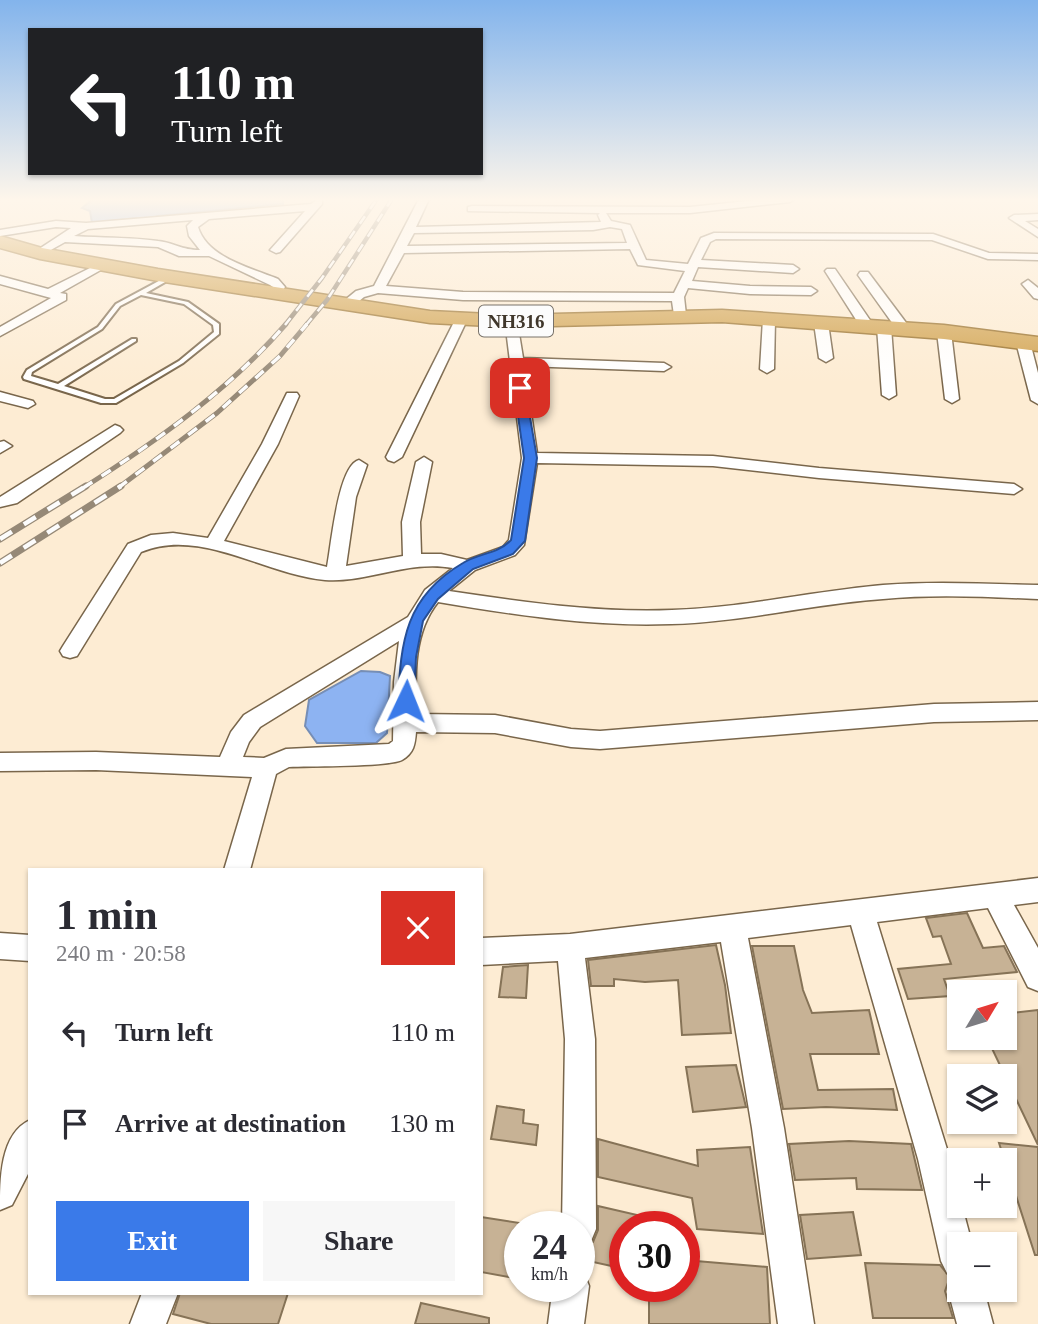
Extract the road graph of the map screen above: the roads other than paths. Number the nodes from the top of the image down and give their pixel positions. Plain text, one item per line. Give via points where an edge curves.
1 (80, 261) edge
2 (228, 261) edge
3 (397, 261) edge
4 (640, 261) edge
5 (696, 261) edge
6 (102, 265) junction
7 (694, 266) junction
8 (743, 267) junction
9 (793, 269) dead end
10 (831, 271) dead end
11 (864, 275) dead end
12 (170, 277) junction
13 (0, 280) edge
14 (685, 284) junction
15 (1028, 284) dead end
16 (23, 286) junction
17 (378, 289) junction
18 (811, 291) dead end
19 (52, 292) junction
20 (139, 293) junction
21 (275, 293) junction
22 (1038, 295) edge
23 (0, 298) edge
24 (130, 298) junction
25 (349, 303) junction
26 (679, 306) junction
27 (189, 307) junction
28 (757, 307) junction
29 (461, 320) junction
30 (511, 321) junction
31 (821, 323) junction
32 (885, 327) junction
33 (0, 332) edge
34 (944, 332) junction
35 (134, 340) dead end
36 (1030, 343) edge
37 (827, 358) dead end
38 (516, 362) junction
39 (664, 367) dead end
40 (767, 369) dead end
41 (58, 387) junction
42 (889, 395) dead end
43 (0, 396) edge
44 (292, 396) dead end
45 (952, 399) dead end
46 (1038, 400) edge
47 (28, 404) dead end
48 (115, 430) dead end
49 (394, 457) dead end
50 (530, 458) junction
51 (424, 462) dead end
52 (359, 465) dead end
53 (1014, 489) dead end
54 (0, 502) edge
55 (213, 545) junction
56 (412, 561) junction
57 (468, 566) junction
58 (336, 573) junction
59 (1038, 592) edge
60 (432, 595) junction
61 (416, 621) junction
62 (70, 651) dead end
63 (1038, 711) edge
64 (405, 723) junction
65 (0, 762) edge
66 (229, 766) junction
67 (266, 768) junction
68 (238, 868) edge
69 (1038, 890) edge
70 (995, 895) junction
71 (860, 911) junction
72 (732, 926) junction
73 (0, 946) edge
74 (570, 947) junction
75 (28, 948) edge
76 (483, 952) edge
77 (1038, 977) edge
78 (28, 1140) edge
79 (0, 1193) edge
80 (579, 1211) edge
81 (952, 1232) edge
82 (159, 1295) edge
83 (569, 1302) edge
84 (969, 1302) edge
85 (148, 1324) edge
86 (566, 1324) edge
87 (796, 1324) edge
88 (975, 1324) edge

1 - 6 highway, NH316
2 - 21 street via 274,282 279,287
3 - 17 street
4 - 7 street via 645,265
5 - 7 street
6 - 12 highway, NH316
6 - 19 street
7 - 8 street
7 - 14 street
8 - 9 street
8 - 28 street
10 - 32 street
11 - 32 street
12 - 20 lane
12 - 21 highway, NH316
13 - 16 street
14 - 26 street
14 - 28 street
15 - 22 street
16 - 19 street
16 - 23 street
17 - 25 street via 360,293
17 - 26 street
18 - 28 street
19 - 33 street via 62,299
20 - 24 lane
20 - 27 lane
21 - 25 highway, NH316
24 - 27 lane
24 - 41 lane via 118,305 100,328 26,374
25 - 29 highway, NH316
26 - 28 highway, NH316
26 - 30 highway, NH316
27 - 41 lane via 216,324 218,333 124,398 110,402
28 - 31 highway, NH316
28 - 40 street
29 - 30 highway, NH316
29 - 49 street
30 - 38 street
31 - 32 highway, NH316
31 - 37 street
32 - 34 highway, NH316
32 - 42 street
34 - 36 highway, NH316
34 - 45 street
35 - 41 lane
36 - 46 street
38 - 39 street
38 - 50 street
43 - 47 street
44 - 55 street
48 - 54 street
50 - 53 street via 713,461
50 - 57 street via 518,541 509,551
51 - 56 street via 411,522
52 - 58 street via 347,497
55 - 58 street
55 - 62 street via 158,538 143,541 134,548
56 - 57 street via 441,558
56 - 58 street
57 - 60 street
59 - 60 street via 913,590 743,613 645,618 530,610
60 - 61 street
61 - 64 street via 408,657
61 - 66 street via 252,721 239,738
63 - 64 street via 921,714 600,740 495,724
64 - 67 street via 404,746 394,753 286,758
65 - 66 street
66 - 67 street
67 - 68 street
69 - 70 street
70 - 71 street
70 - 77 street
71 - 72 street
71 - 81 street
72 - 74 street
72 - 87 street
73 - 75 street
74 - 76 street
74 - 80 street via 580,1039
78 - 79 street
82 - 85 street
83 - 86 street
84 - 88 street

